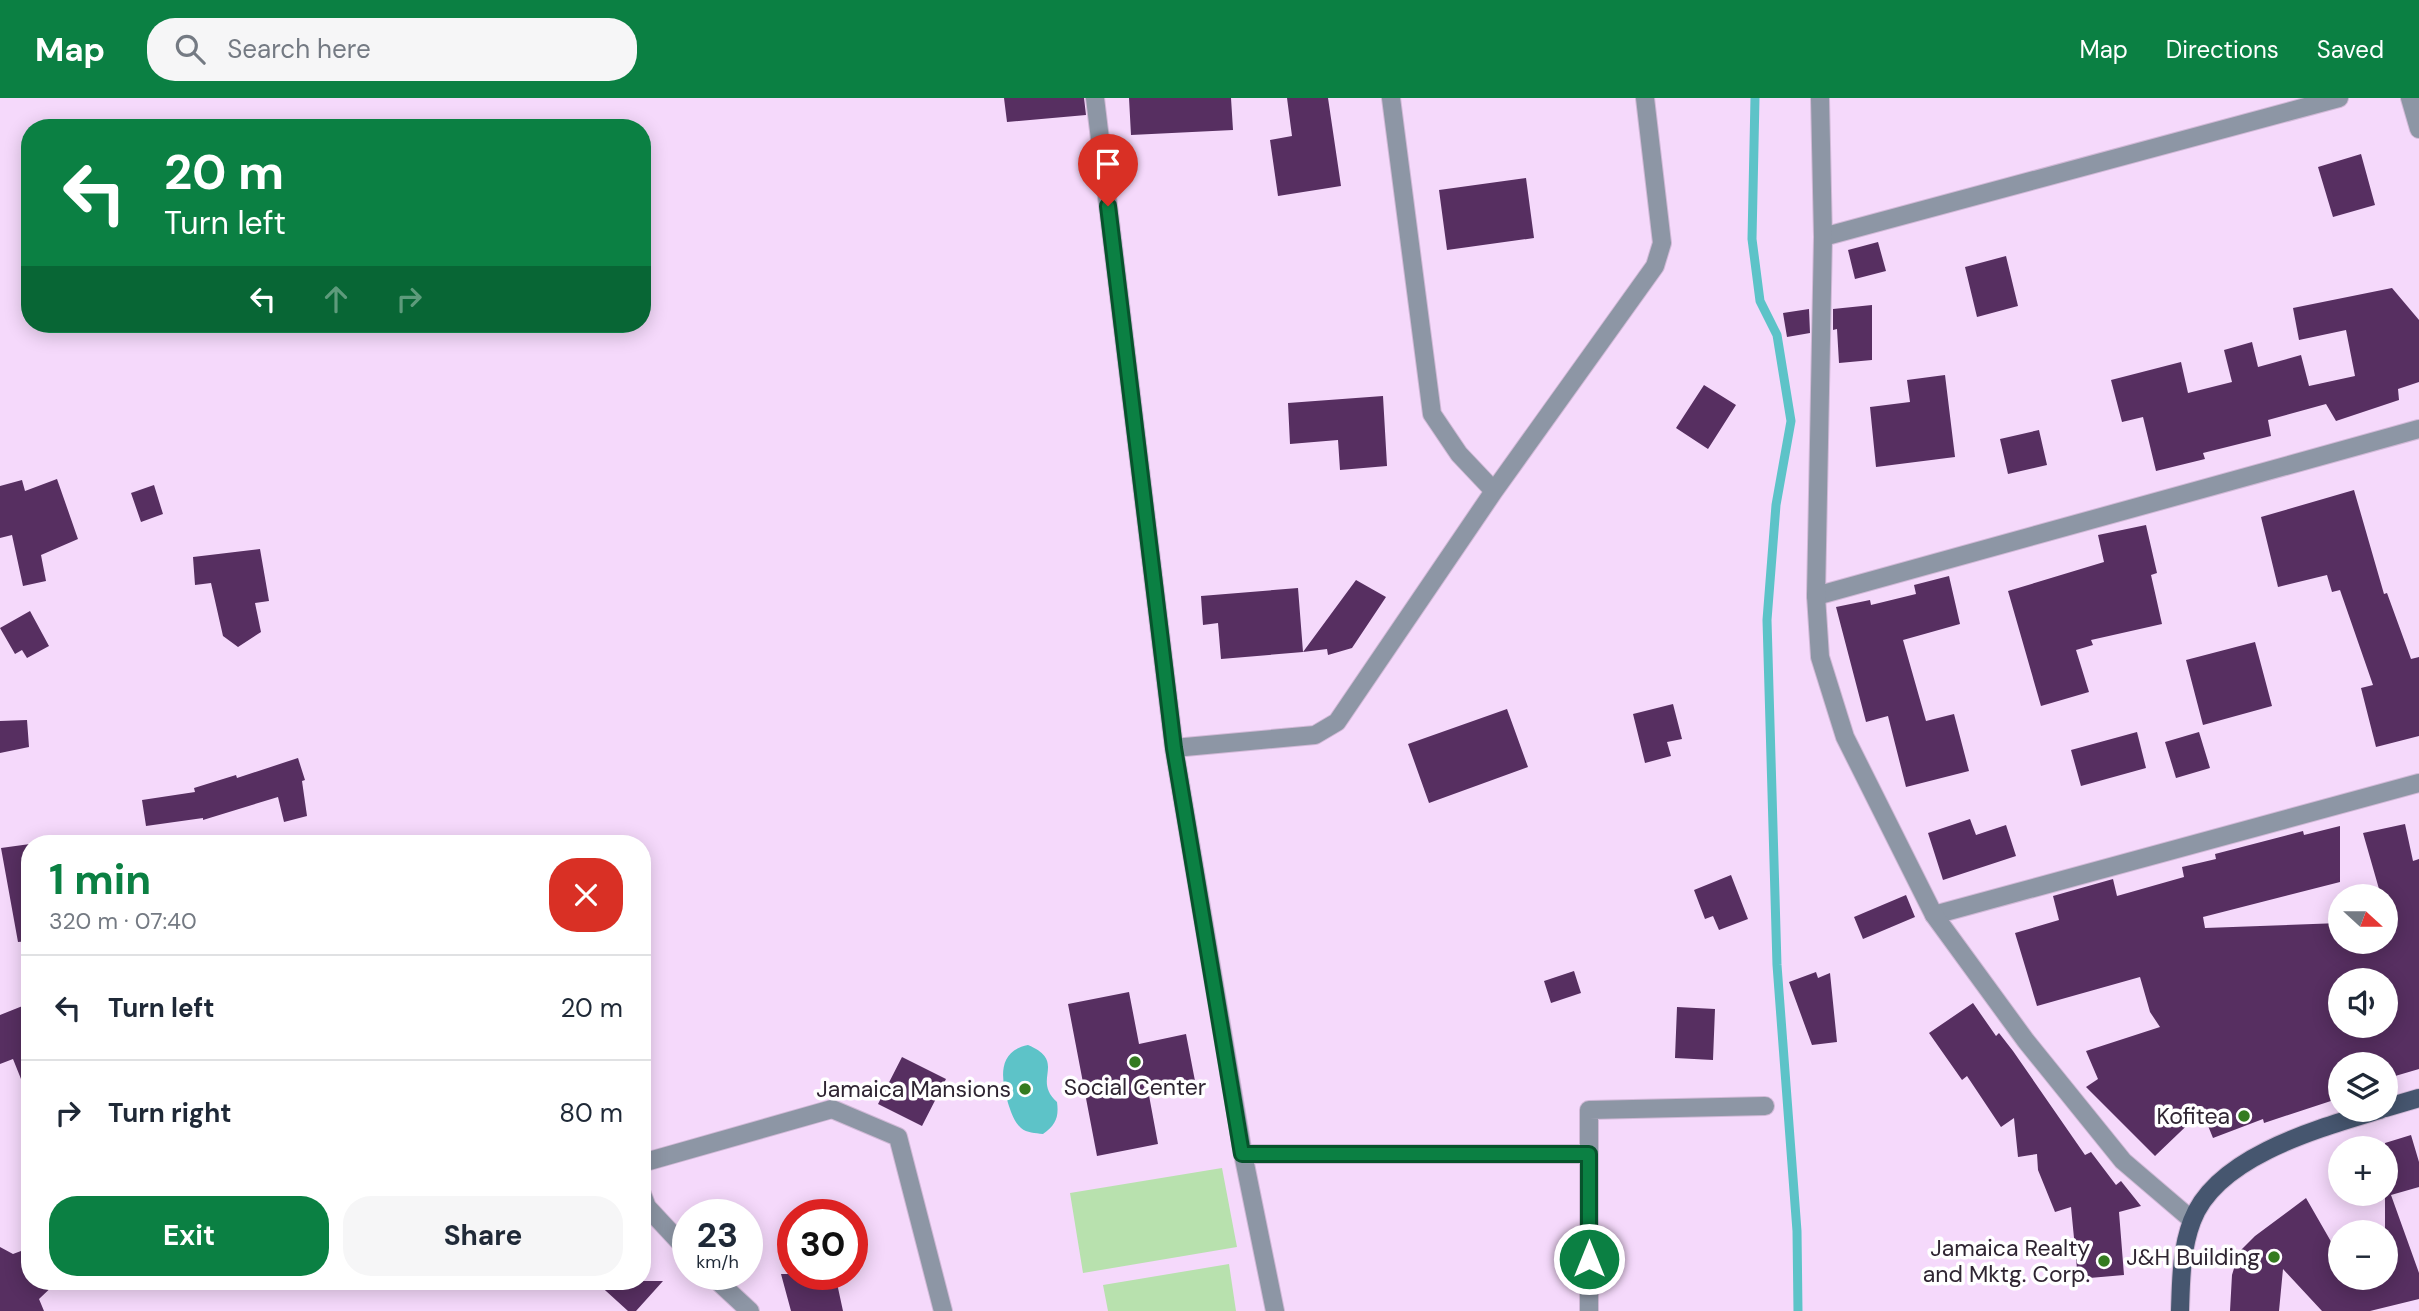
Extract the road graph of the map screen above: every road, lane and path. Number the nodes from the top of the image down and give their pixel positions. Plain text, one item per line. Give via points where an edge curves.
1 (1095, 98) edge
2 (1391, 98) edge
3 (1645, 98) edge
4 (1820, 98) edge
5 (2339, 98) edge
6 (2410, 98) edge
7 (2419, 129) edge
8 (1823, 237) junction
9 (2419, 429) edge
10 (1494, 491) junction
11 (1816, 596) junction
12 (1174, 748) junction
13 (2419, 783) edge
14 (1934, 915) junction
15 (2419, 1098) edge
16 (2398, 1104) edge
17 (1765, 1106) dead end
18 (2344, 1122) edge
19 (1242, 1154) junction
20 (1589, 1154) junction
21 (651, 1160) edge
22 (651, 1212) edge
23 (2192, 1220) junction
24 (672, 1234) edge
25 (727, 1290) edge
26 (750, 1311) edge
27 (943, 1311) edge
28 (1275, 1311) edge
29 (1590, 1311) edge
30 (2179, 1311) edge

1 - 12 street
2 - 10 street via 1432,414 1459,454
3 - 10 street via 1662,243 1655,266
4 - 8 street
5 - 8 street
6 - 7 street
8 - 11 street
9 - 11 street
10 - 12 street via 1337,722 1315,735
11 - 14 street via 1820,657 1844,737
12 - 19 street
13 - 14 street
14 - 23 street via 2026,1041 2123,1161
15 - 16 main road
17 - 20 street via 1589,1110
18 - 23 main road via 2249,1160 2210,1192
19 - 20 street
19 - 28 street
20 - 29 street
21 - 27 street via 832,1109 898,1137
22 - 24 street
23 - 30 main road
25 - 26 street

